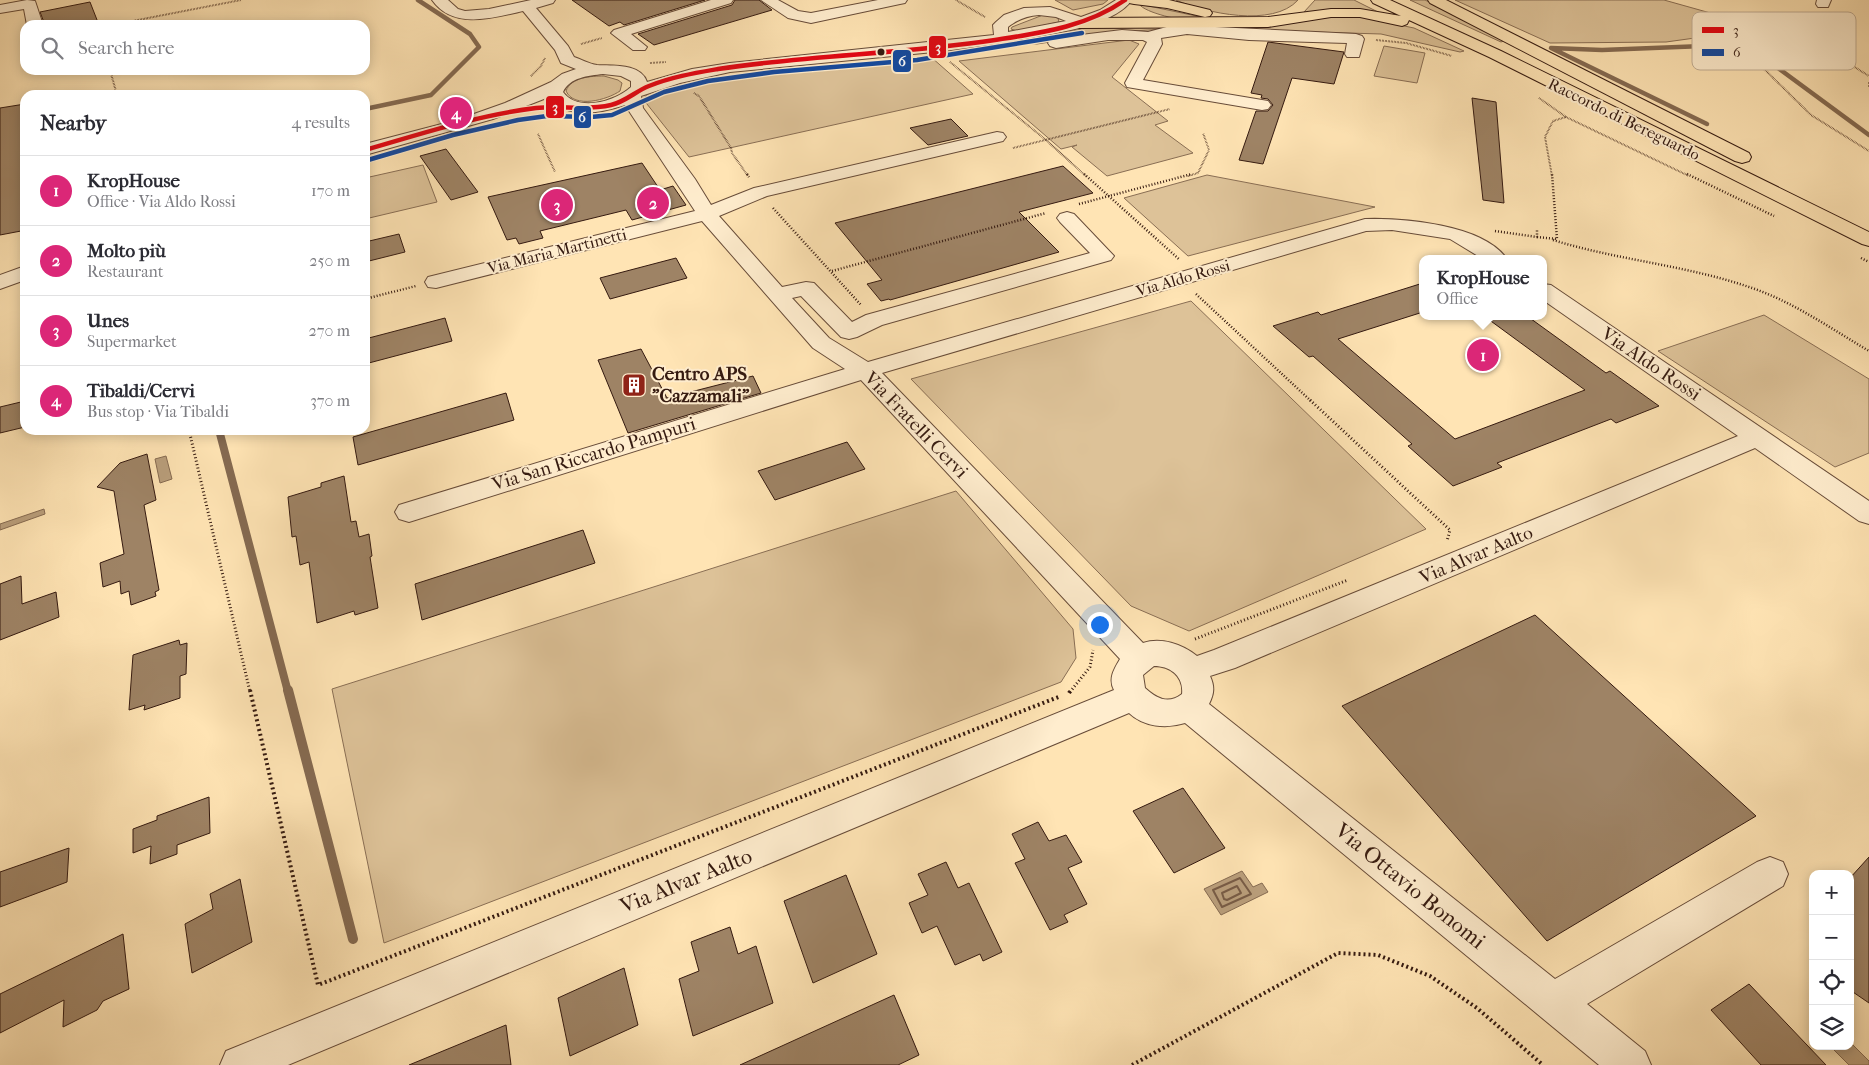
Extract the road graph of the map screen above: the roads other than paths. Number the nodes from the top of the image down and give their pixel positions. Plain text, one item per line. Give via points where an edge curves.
1 (439, 0) edge
2 (548, 0) edge
3 (726, 0) edge
4 (768, 0) edge
5 (900, 0) edge
6 (1125, 0) edge
7 (1134, 0) edge
8 (1169, 0) edge
9 (1306, 0) edge
10 (1378, 0) edge
11 (1401, 0) edge
12 (1435, 0) edge
13 (531, 5) junction
14 (0, 9) edge
15 (1188, 9) junction
16 (34, 20) edge
17 (1080, 23) junction
18 (1200, 23) junction
19 (1003, 31) junction
20 (1151, 36) junction
21 (639, 47) dead end
22 (1354, 47) road end
23 (567, 60) junction
24 (594, 70) junction
25 (627, 72) junction
26 (687, 75) junction
27 (559, 84) junction
28 (634, 94) junction
29 (1591, 103) junction
30 (1262, 105) dead end
31 (575, 106) junction
32 (602, 106) junction
33 (484, 116) junction
34 (997, 137) dead end
35 (659, 145) junction
36 (370, 149) edge
37 (1755, 164) dead end
38 (1773, 174) dead end
39 (1062, 212) road end
40 (707, 214) junction
41 (1869, 225) edge
42 (1869, 240) edge
43 (1491, 255) edge
44 (20, 268) edge
45 (0, 273) edge
46 (20, 274) edge
47 (0, 282) edge
48 (426, 284) road end
49 (1547, 293) edge
50 (777, 296) junction
51 (866, 371) junction
52 (1759, 437) junction
53 (409, 512) dead end
54 (1869, 514) edge
55 (1190, 656) junction
56 (1138, 658) junction
57 (1132, 697) junction
58 (1189, 707) junction
59 (1770, 874) dead end
60 (1554, 1002) junction
61 (240, 1065) edge
62 (1631, 1065) edge

1 - 13 street via 460,15
2 - 13 street
3 - 21 street via 619,33
4 - 5 street via 800,18
6 - 17 street via 1110,12
6 - 18 highway via 1150,14
7 - 15 highway
8 - 15 highway
9 - 15 highway via 1301,8 1255,17
10 - 29 highway, Raccordo di Bereguardo via 1496,54
11 - 41 highway, Raccordo di Bereguardo
12 - 37 highway
13 - 23 street via 528,8 562,48
14 - 16 street via 30,4
17 - 18 highway
17 - 19 street
18 - 29 highway via 1268,22 1331,13 1387,17 1460,43
19 - 20 street via 1017,45 1029,47 1131,34
19 - 26 street via 914,50 753,64
20 - 22 street via 1169,30 1202,30
20 - 30 street via 1154,44 1133,82
23 - 24 street
23 - 27 street
24 - 25 street
24 - 27 street via 578,73
25 - 26 street
25 - 28 street, Via Fratelli Cervi via 639,80 639,88
26 - 28 street via 659,82
27 - 31 street via 554,92 556,98
27 - 33 street via 530,100
28 - 32 street
28 - 35 street, Via Fratelli Cervi via 634,108
29 - 42 highway, Raccordo di Bereguardo
31 - 32 street
31 - 33 street via 539,107
32 - 35 street, Via Fratelli Cervi via 618,113
33 - 36 street
34 - 40 street, Via Maria Martinetti via 761,192
35 - 40 street, Via Fratelli Cervi
38 - 41 highway
39 - 50 street via 1104,256 874,320 848,332 806,288
40 - 48 street, Via Maria Martinetti
40 - 50 street, Via Fratelli Cervi
43 - 51 street, Via Aldo Rossi via 1455,234 1392,224 1365,225 1182,271
44 - 45 street
46 - 47 street
49 - 52 street, Via Aldo Rossi
50 - 51 street, Via Fratelli Cervi via 821,343
51 - 53 street, Via San Riccardo Pampuri
51 - 56 street, Via Fratelli Cervi
52 - 54 street
52 - 55 street, Via Alvar Aalto via 1224,659
55 - 56 street via 1183,661 1160,654
55 - 58 street via 1199,690
56 - 57 street via 1127,671 1127,688
57 - 58 street via 1160,714 1171,714
57 - 61 street, Via Alvar Aalto
58 - 60 street, Via Ottavio Bonomi
59 - 60 street
60 - 62 street, Via Ottavio Bonomi

